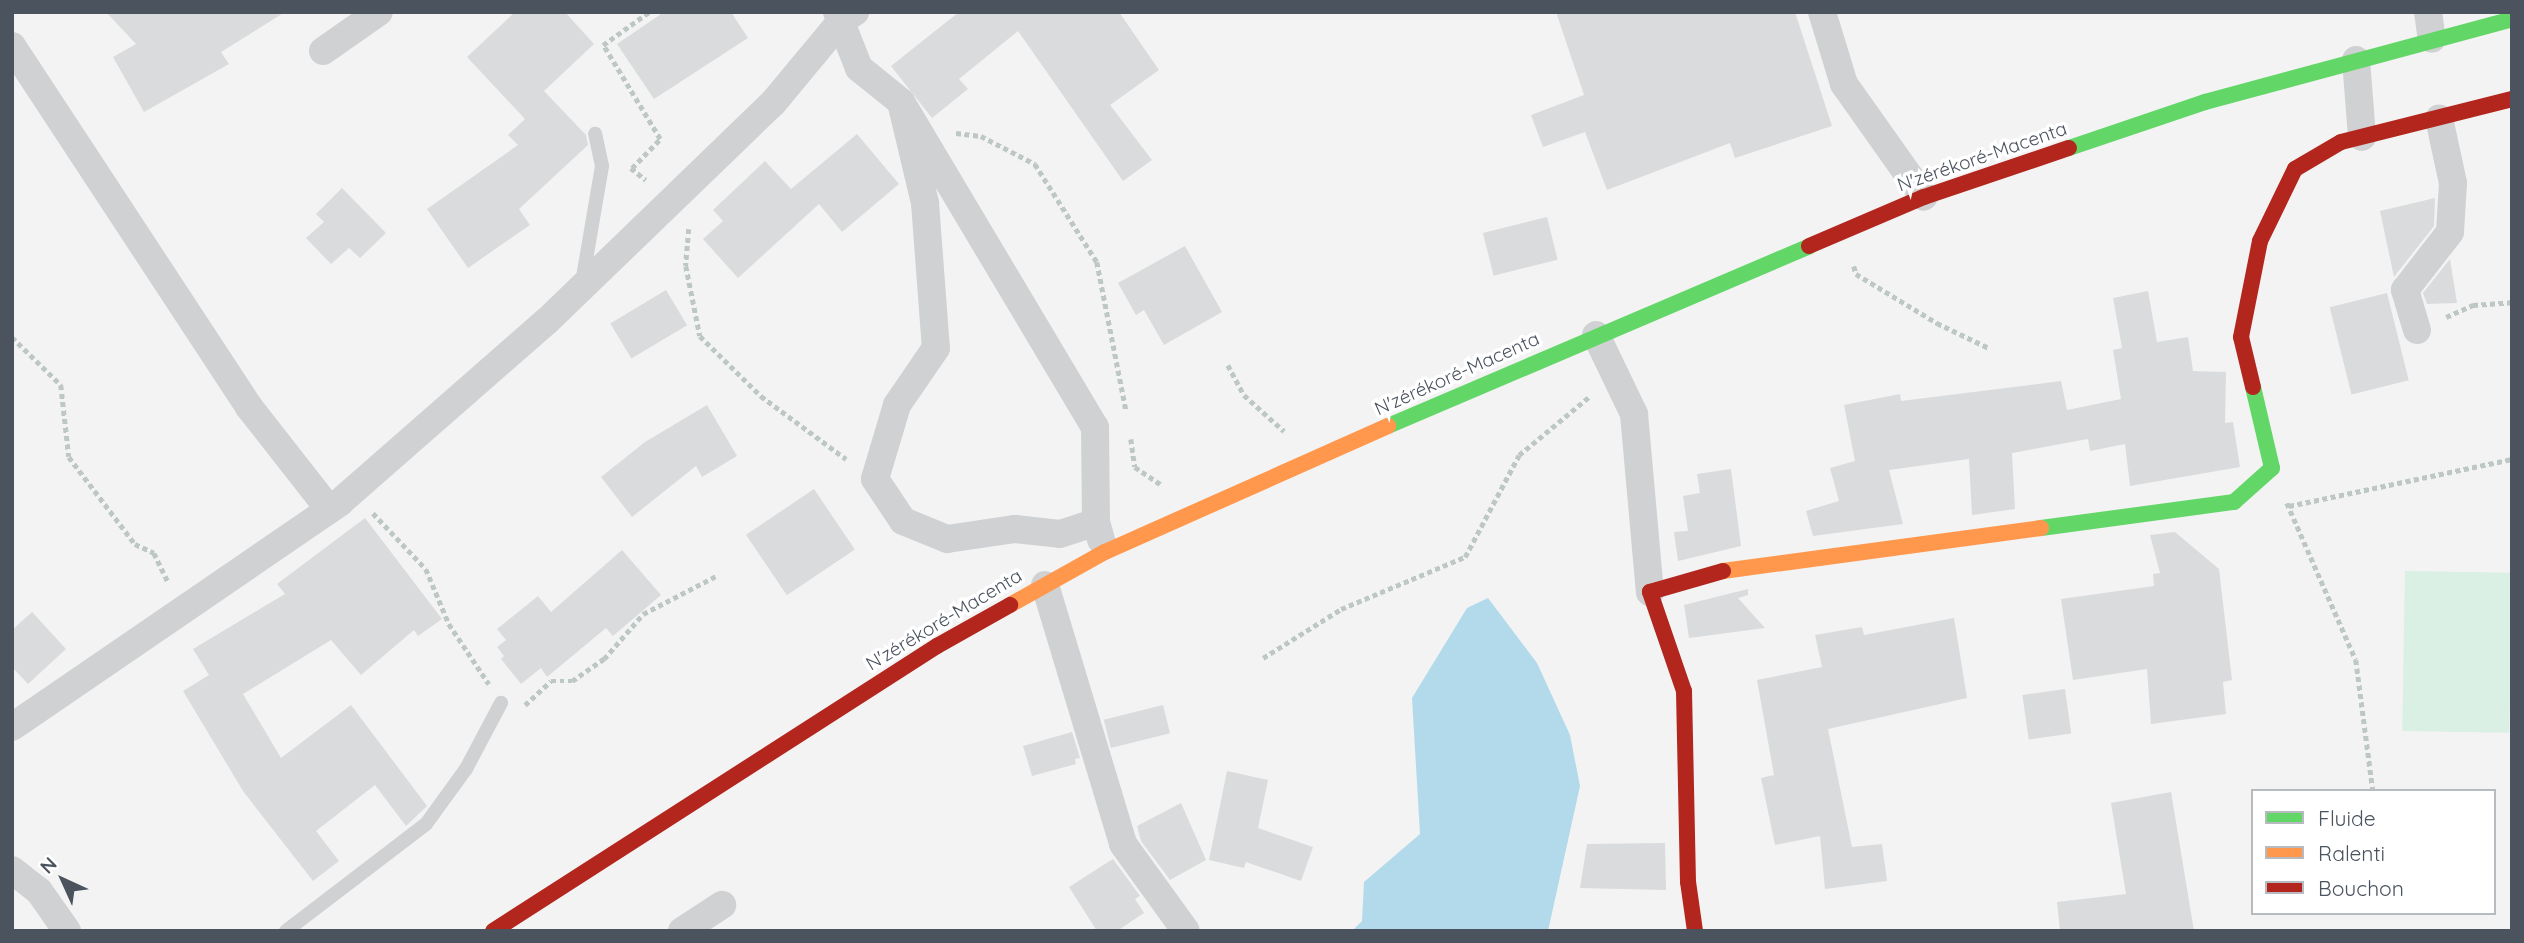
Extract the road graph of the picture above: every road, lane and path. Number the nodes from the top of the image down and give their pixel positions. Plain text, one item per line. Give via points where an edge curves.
1 (379, 12) edge
2 (649, 12) edge
3 (1822, 12) edge
4 (844, 15) edge
5 (2512, 19) edge
6 (2430, 26) edge
7 (12, 47) edge
8 (323, 51) dead end
9 (2356, 60) junction
10 (2512, 99) edge
11 (901, 102) junction
12 (2439, 118) junction
13 (942, 131) dead end
14 (595, 134) joint
15 (2362, 137) junction
16 (632, 168) junction
17 (692, 180) junction
18 (1924, 197) junction
19 (670, 201) junction
20 (1844, 232) junction
21 (581, 288) junction
22 (2512, 302) edge
23 (2417, 330) joint
24 (1596, 335) junction
25 (12, 337) edge
26 (1989, 348) dead end
27 (1228, 365) dead end
28 (1616, 376) junction
29 (1127, 416) dead end
30 (1129, 428) dead end
31 (2512, 458) edge
32 (1315, 460) junction
33 (2272, 468) junction
34 (875, 479) junction
35 (2288, 507) junction
36 (330, 509) junction
37 (1197, 509) junction
38 (1096, 522) junction
39 (1105, 552) junction
40 (716, 576) dead end
41 (1045, 585) junction
42 (1650, 592) junction
43 (183, 610) junction
44 (1263, 658) dead end
45 (501, 703) junction
46 (12, 727) edge
47 (2373, 789) edge
48 (12, 870) edge
49 (722, 905) dead end
50 (66, 931) edge
51 (286, 931) edge
52 (493, 931) edge
53 (682, 931) edge
54 (1186, 931) edge
55 (1695, 931) edge

1 - 8 street
2 - 16 path via 603,45 660,139
3 - 18 street via 1844,84
4 - 11 street via 859,68
4 - 17 street via 773,103
5 - 6 main road, N'zérékoré-Macenta
6 - 9 main road, N'zérékoré-Macenta
7 - 36 street via 249,407
9 - 15 street
9 - 18 main road, N'zérékoré-Macenta via 2205,102
10 - 12 main road
11 - 34 street via 925,203 936,348 897,405
11 - 38 street via 1095,427
12 - 15 main road
12 - 23 street via 2453,183 2450,232 2405,290
13 - 29 path via 981,136 1035,164 1097,262
14 - 16 path
14 - 21 lane via 601,166
15 - 33 main road via 2341,142 2295,169 2260,241 2241,337
16 - 19 path
17 - 19 street
17 - 34 path via 686,266 700,336 761,396
18 - 20 main road, N'zérékoré-Macenta
19 - 21 street
20 - 24 main road, N'zérékoré-Macenta via 1652,316
20 - 26 path via 1856,274
21 - 36 street
22 - 23 path via 2473,305
24 - 28 street
24 - 32 main road, N'zérékoré-Macenta
25 - 43 path via 61,385 69,457 135,544 154,553
27 - 32 path via 1244,396
28 - 42 street via 1634,414
28 - 44 path via 1519,455 1465,557 1341,609
30 - 37 path via 1135,467
31 - 35 path
32 - 37 main road, N'zérékoré-Macenta
33 - 35 path
33 - 42 main road via 2234,502 1731,569
34 - 38 street via 903,521 947,539 1015,529 1060,534
35 - 47 path via 2356,660
36 - 43 street
36 - 45 path via 369,509 426,569 449,624
37 - 39 main road, N'zérékoré-Macenta
38 - 39 street
39 - 41 main road, N'zérékoré-Macenta
40 - 45 path via 643,614 604,659 572,681 551,681 527,705
41 - 52 main road, N'zérékoré-Macenta via 936,646
41 - 54 street via 1123,844
42 - 55 main road via 1684,691 1688,882
43 - 46 street
45 - 51 lane via 467,769 426,824
48 - 50 street via 39,891
49 - 53 street

